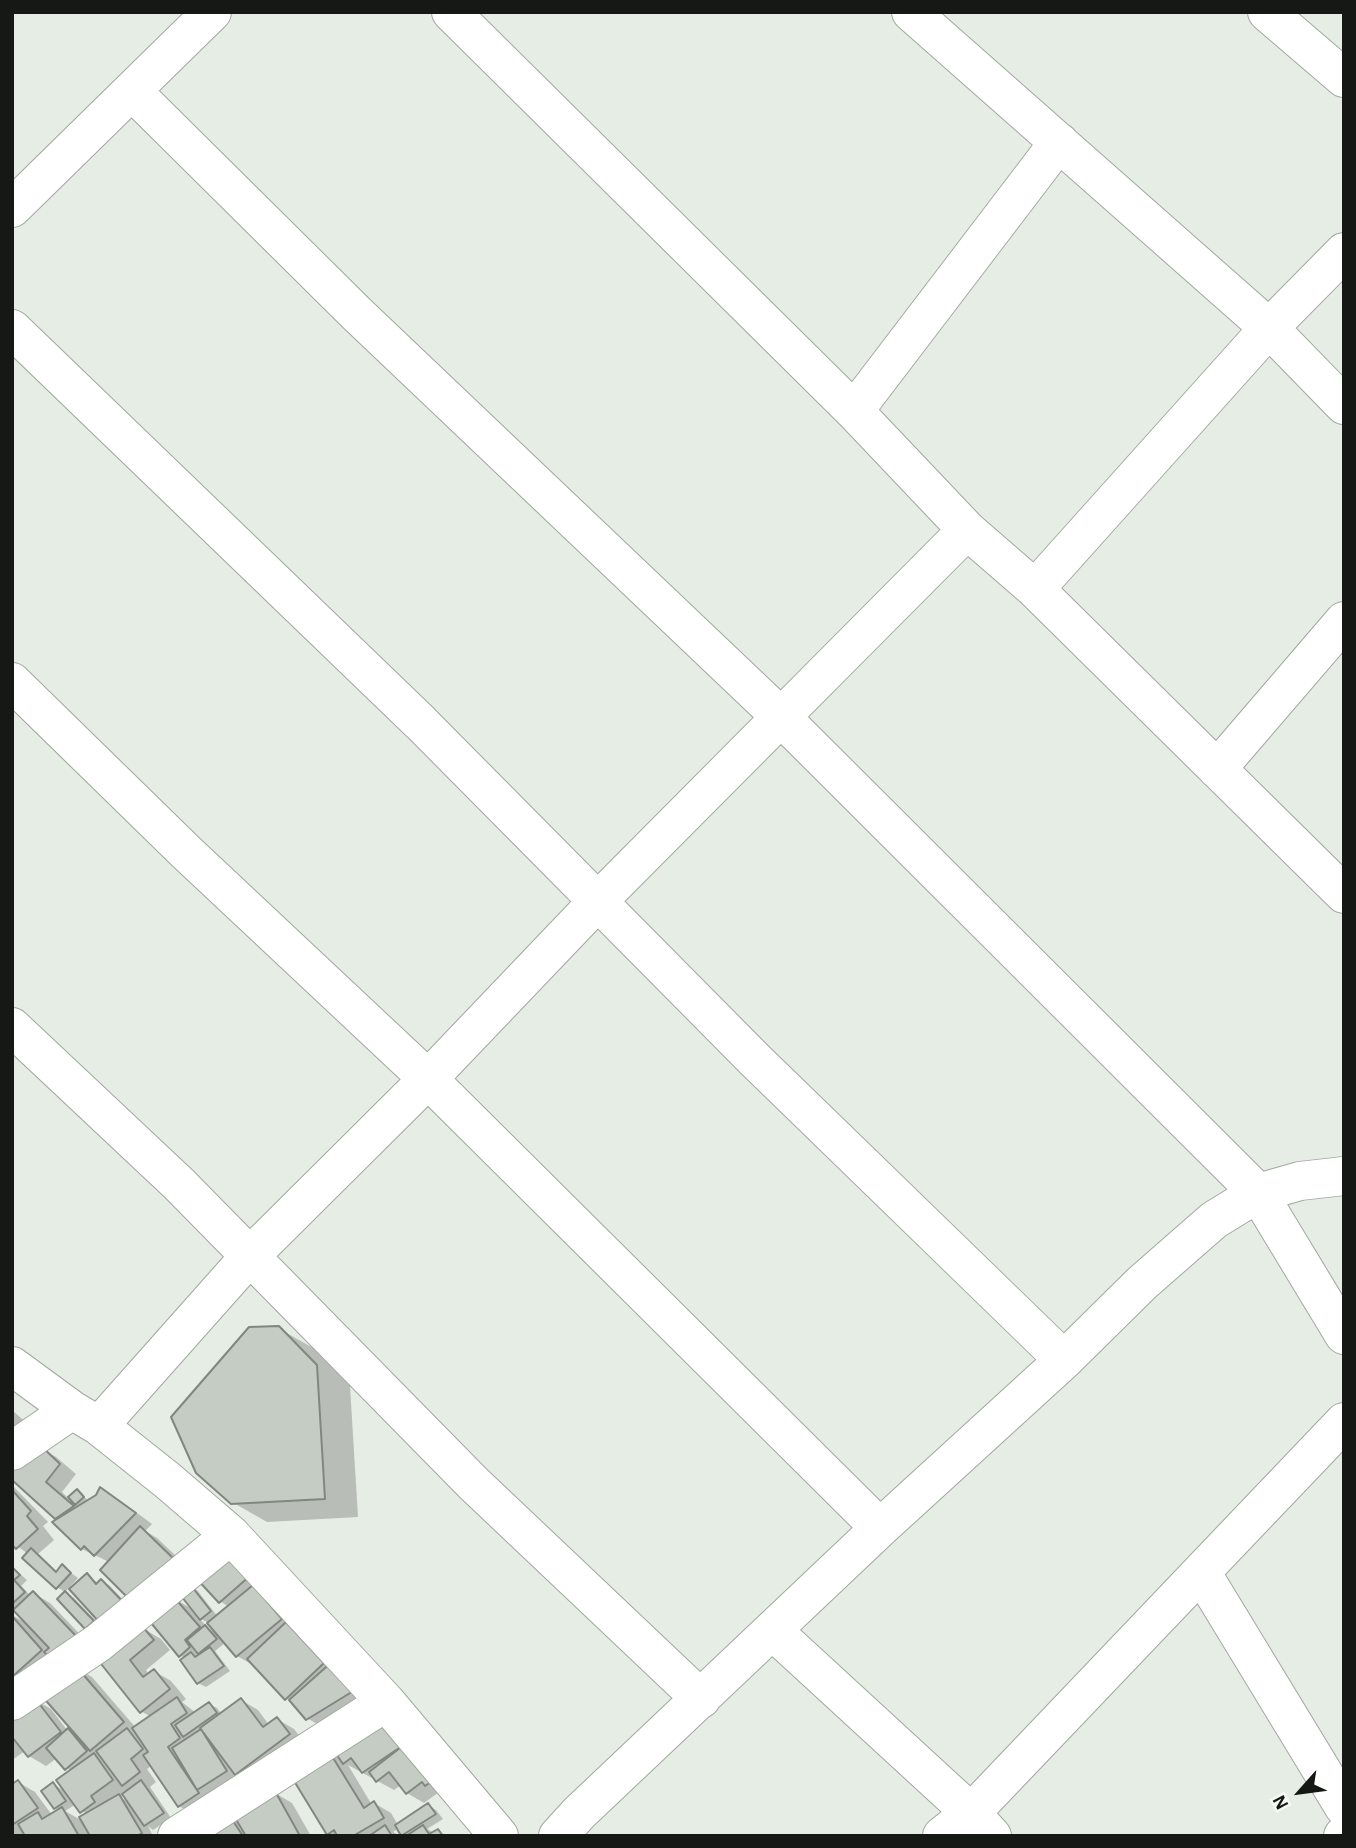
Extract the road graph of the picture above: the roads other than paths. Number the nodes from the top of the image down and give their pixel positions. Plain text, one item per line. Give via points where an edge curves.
1 (212, 12) edge
2 (911, 12) edge
3 (1267, 12) edge
4 (462, 16) edge
5 (1344, 78) edge
6 (132, 91) junction
7 (1059, 142) junction
8 (16, 197) edge
9 (1344, 252) edge
10 (1269, 327) junction
11 (12, 329) edge
12 (1344, 405) edge
13 (854, 411) junction
14 (967, 530) junction
15 (1035, 589) junction
16 (1344, 621) edge
17 (12, 682) edge
18 (782, 718) junction
19 (1217, 769) junction
20 (1344, 894) edge
21 (598, 901) junction
22 (12, 1027) edge
23 (428, 1079) junction
24 (1344, 1176) edge
25 (1258, 1193) junction
26 (250, 1256) junction
27 (1344, 1335) edge
28 (1064, 1360) junction
29 (12, 1366) edge
30 (85, 1418) junction
31 (1344, 1422) edge
32 (12, 1451) edge
33 (880, 1528) junction
34 (231, 1535) junction
35 (1201, 1572) junction
36 (773, 1631) junction
37 (701, 1699) junction
38 (12, 1700) edge
39 (386, 1702) junction
40 (1344, 1807) edge
41 (968, 1828) edge
42 (177, 1836) edge
43 (499, 1836) edge
44 (558, 1836) edge

1 - 6 street
2 - 7 street
3 - 5 street
4 - 13 street
6 - 8 street
6 - 18 street via 356,313
7 - 10 street
7 - 13 street
9 - 10 street
10 - 12 street
10 - 15 street
11 - 21 street via 412,713
13 - 14 street
14 - 15 street
14 - 18 street
15 - 19 street
16 - 19 street
17 - 23 street
18 - 21 street
18 - 25 street
19 - 20 street
21 - 23 street
21 - 28 street
22 - 26 street
23 - 26 street
23 - 33 street
24 - 25 street via 1300,1181
25 - 27 street
25 - 28 street via 1214,1220
26 - 30 street
26 - 37 street via 473,1483
28 - 33 street
29 - 30 street
30 - 32 street
30 - 34 street
31 - 35 street
33 - 36 street
34 - 38 street via 98,1643
34 - 39 street
35 - 40 street
35 - 41 street
36 - 37 street
36 - 41 street
37 - 44 street
39 - 42 street
39 - 43 street

